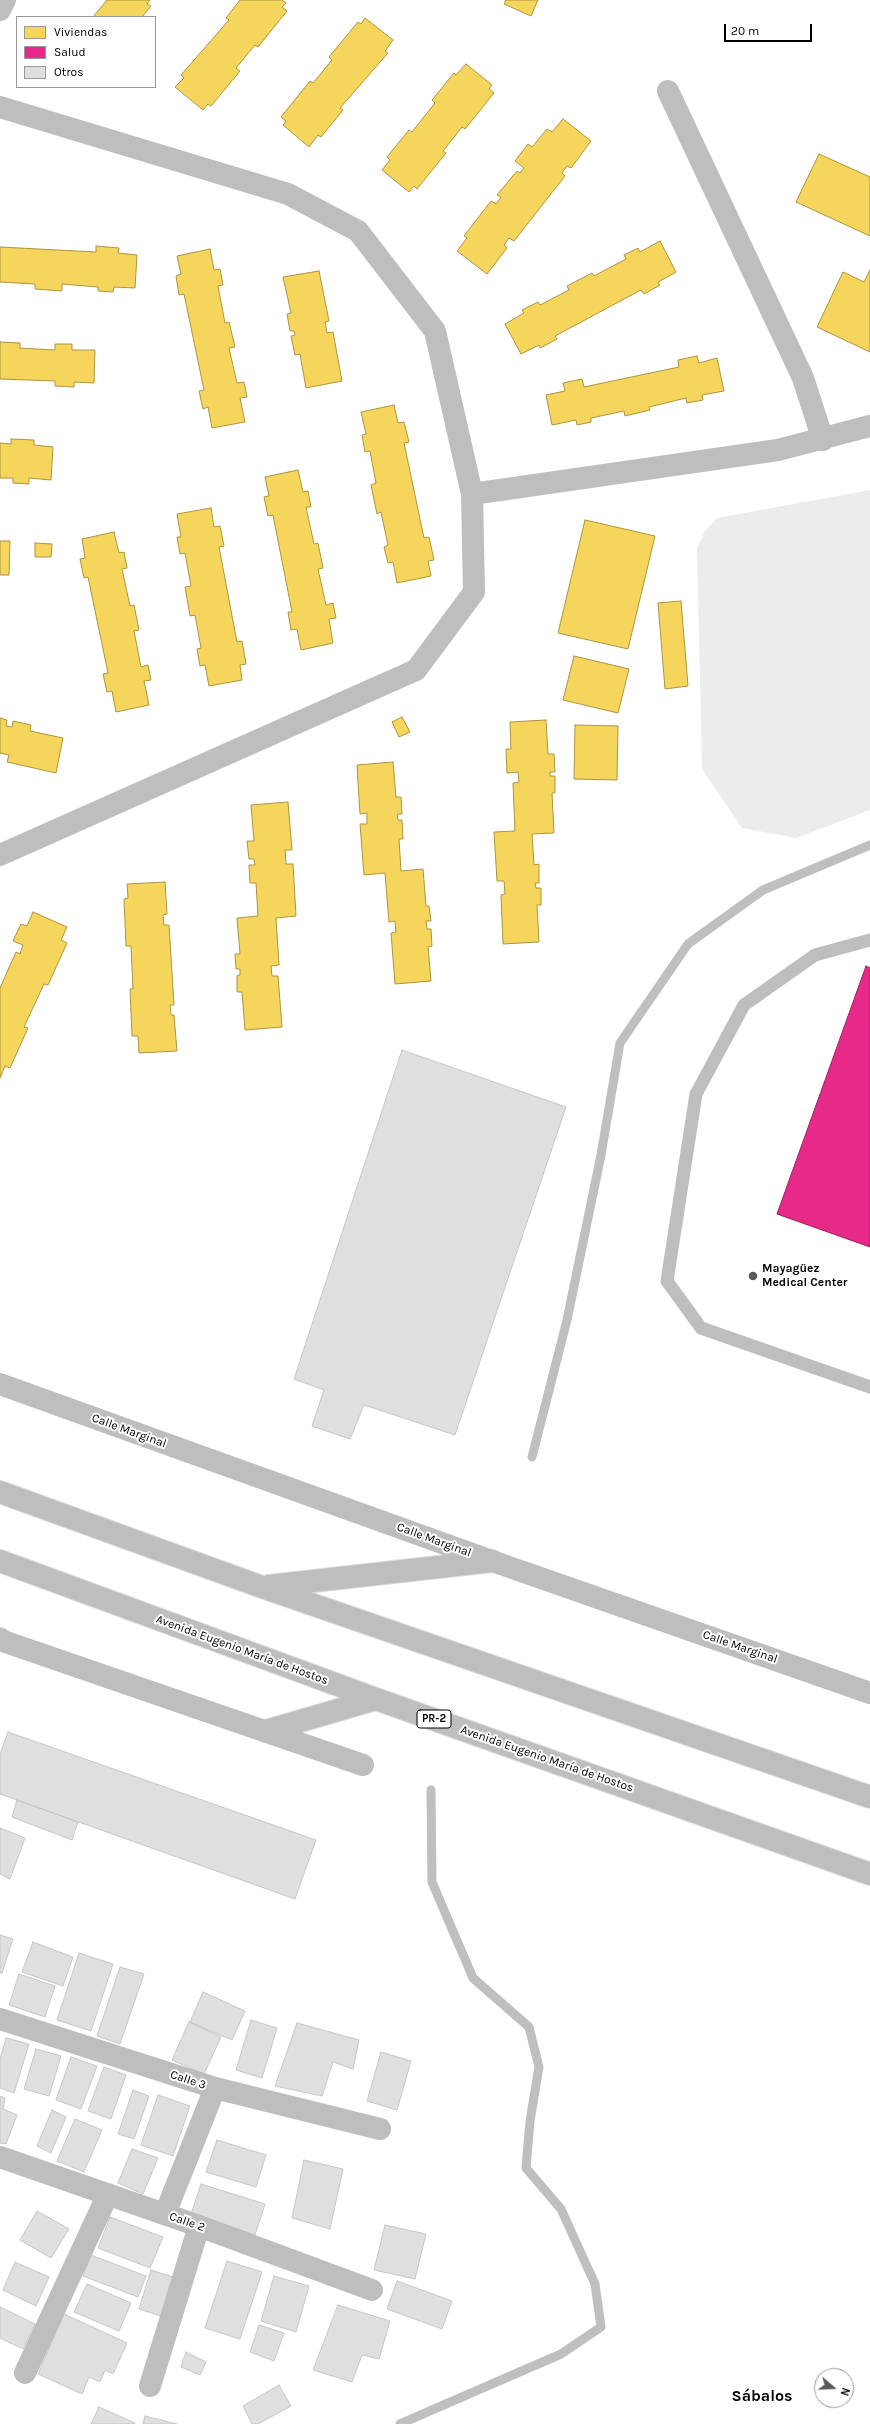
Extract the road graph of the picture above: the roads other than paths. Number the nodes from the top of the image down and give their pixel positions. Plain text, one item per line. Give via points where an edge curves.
1 (5, 0) edge
2 (0, 10) edge
3 (668, 91) dead end
4 (0, 107) edge
5 (870, 426) edge
6 (823, 440) junction
7 (472, 494) junction
8 (0, 855) edge
9 (870, 940) edge
10 (0, 1384) edge
11 (870, 1387) edge
12 (0, 1492) edge
13 (0, 1561) edge
14 (492, 1561) junction
15 (262, 1587) junction
16 (0, 1640) edge
17 (870, 1693) edge
18 (376, 1699) junction
19 (266, 1731) junction
20 (363, 1765) dead end
21 (870, 1797) edge
22 (870, 1874) edge
23 (0, 2019) edge
24 (215, 2088) junction
25 (380, 2129) dead end
26 (0, 2157) edge
27 (108, 2194) junction
28 (165, 2214) junction
29 (199, 2226) junction
30 (372, 2290) dead end
31 (25, 2373) dead end
32 (150, 2386) dead end

1 - 2 main road
3 - 6 main road via 802,378
4 - 7 main road via 288,194 358,231 435,331
5 - 6 main road
6 - 7 main road via 778,450
7 - 8 main road via 474,592 416,670
9 - 11 lane via 815,955 744,1005 696,1094 667,1281 701,1328
10 - 14 main road, Calle Marginal
12 - 15 main road
13 - 18 main road, Avenida Eugenio María de Hostos / PR-2
14 - 15 main road
14 - 17 main road, Calle Marginal
15 - 21 main road
16 - 19 main road
18 - 19 main road
18 - 22 main road, Avenida Eugenio María de Hostos / PR-2
19 - 20 main road
23 - 24 main road, Calle 3
24 - 25 main road, Calle 3
24 - 28 main road
26 - 27 main road, Calle 2
27 - 28 main road, Calle 2
27 - 31 main road
28 - 29 main road, Calle 2
29 - 30 main road, Calle 2
29 - 32 main road

